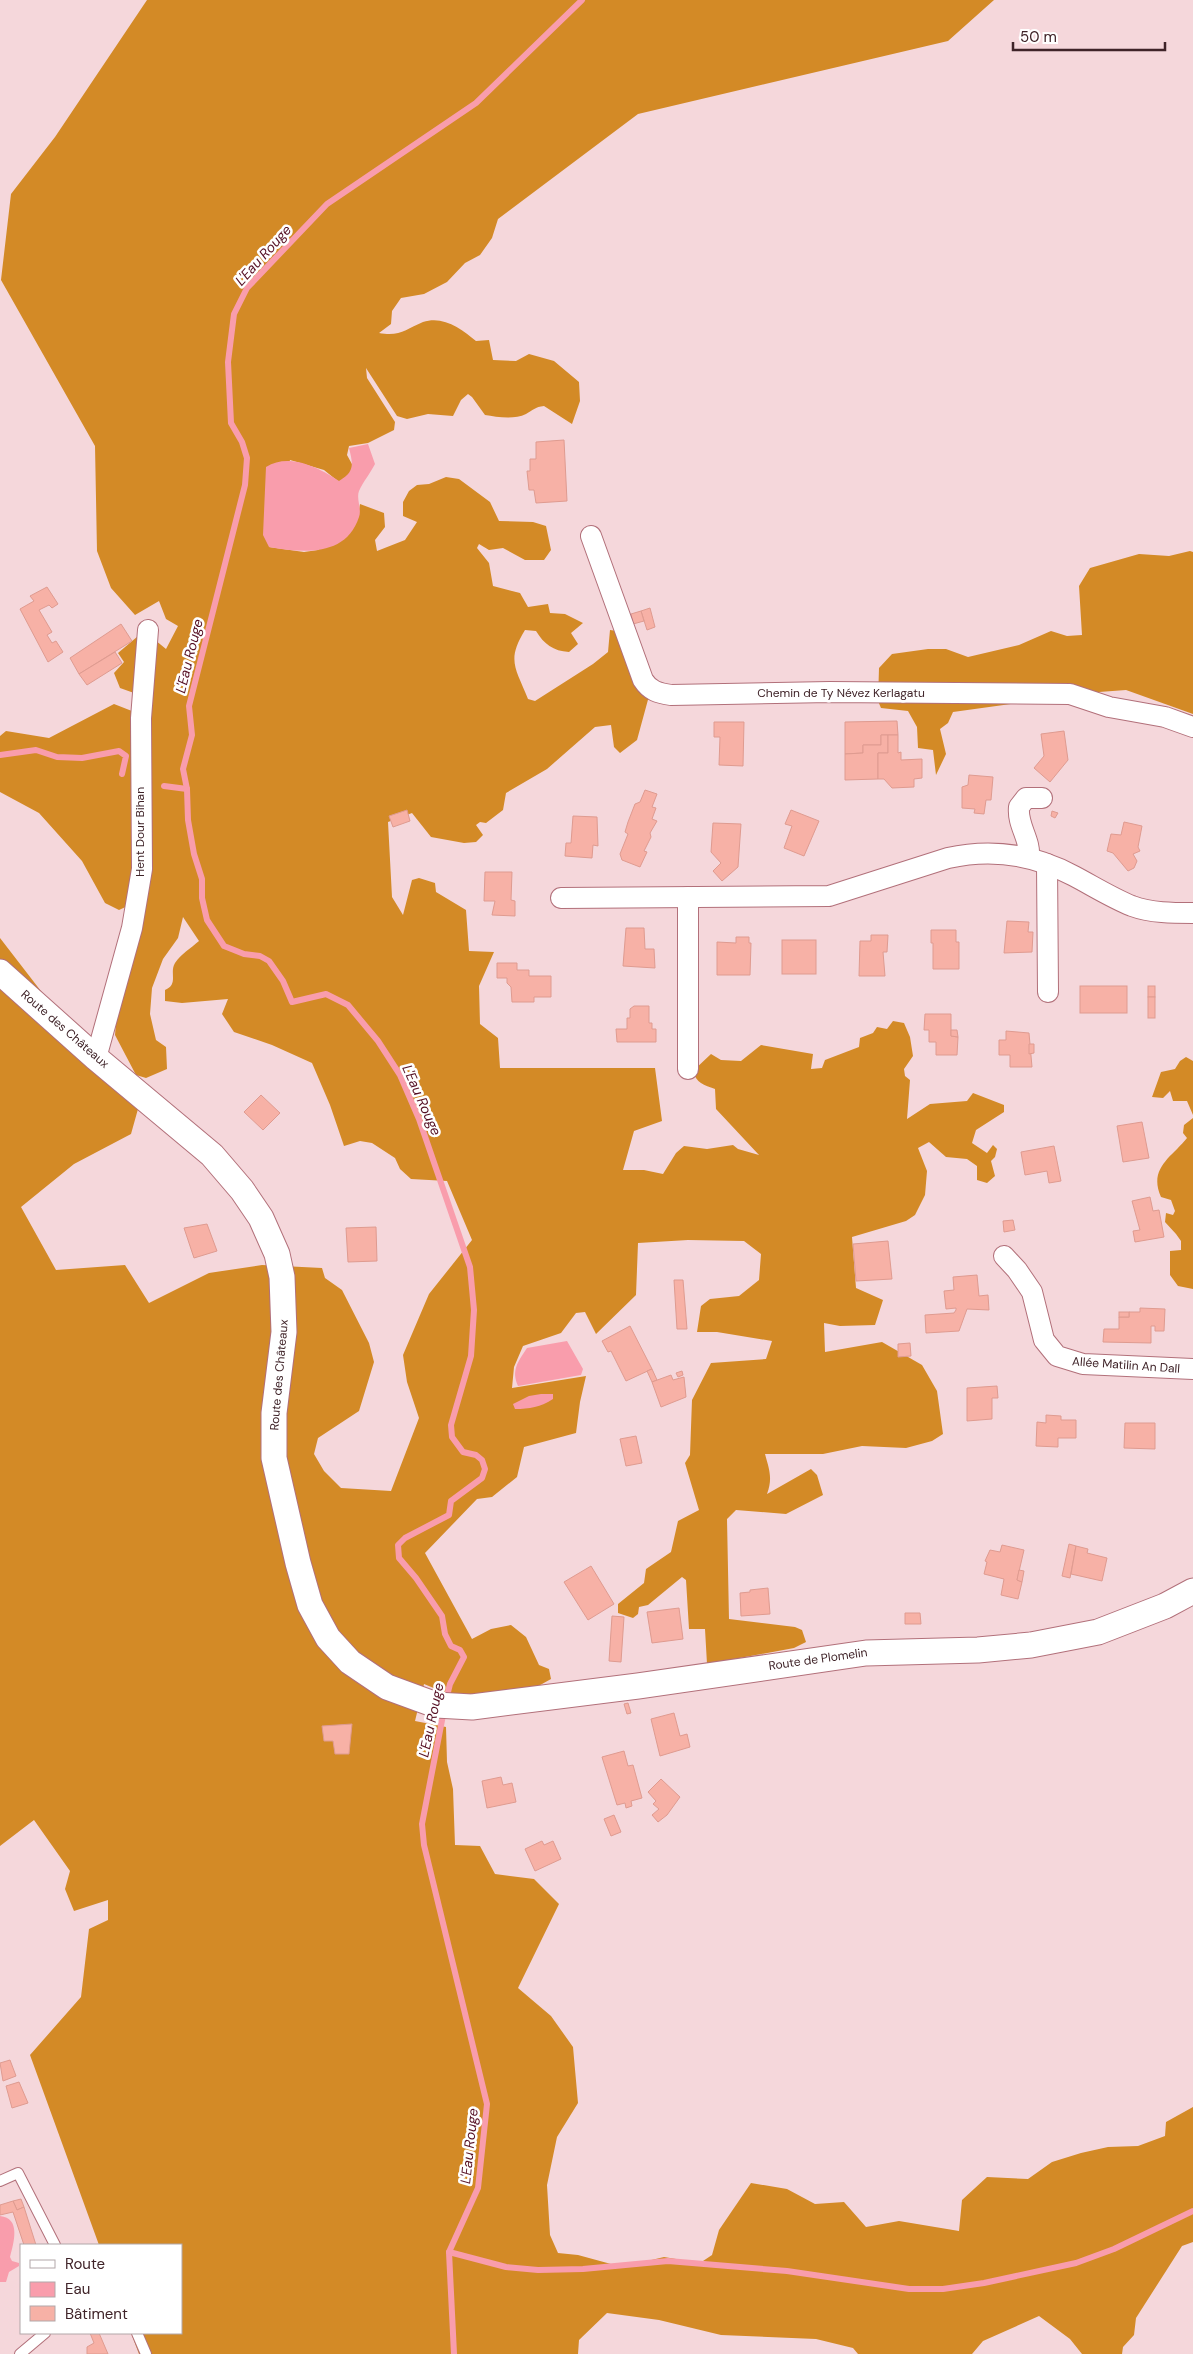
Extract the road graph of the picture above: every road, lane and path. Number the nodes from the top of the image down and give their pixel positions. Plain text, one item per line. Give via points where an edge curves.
1 (591, 536) dead end
2 (148, 630) dead end
3 (1193, 727) edge
4 (1042, 798) dead end
5 (1038, 861) junction
6 (688, 897) junction
7 (562, 898) dead end
8 (1193, 913) edge
9 (0, 972) edge
10 (1048, 992) dead end
11 (96, 1058) junction
12 (688, 1069) dead end
13 (1004, 1256) dead end
14 (1193, 1369) edge
15 (1193, 1591) edge
16 (442, 1706) joint
17 (0, 2181) edge
18 (54, 2244) edge
19 (44, 2334) edge
20 (137, 2334) edge
21 (20, 2354) edge
22 (146, 2354) edge

1 - 3 street, Chemin de Ty Névez Kerlagatu via 643,680 659,693 1070,694
2 - 11 street, Hent Dour Bihan via 141,718 142,869 132,928
4 - 5 street via 1026,798 1019,807 1020,823
5 - 6 street via 996,853 964,854 829,896
5 - 8 street via 1133,906
5 - 10 street
6 - 7 street
6 - 12 street
9 - 11 street, Route des Châteaux
11 - 16 street, Route des Châteaux via 212,1155 242,1190 267,1229 280,1266 284,1311 282,1360 274,1413 274,1458 310,1605 339,1652 364,1673 400,1694
13 - 14 street, Allée Matilin An Dall via 1032,1292 1044,1340 1057,1356 1083,1364
15 - 16 street, Route de Plomelin via 1119,1625 1050,1643 978,1650 866,1652 521,1702 472,1707
17 - 18 lane via 18,2173
19 - 21 lane
20 - 22 lane

